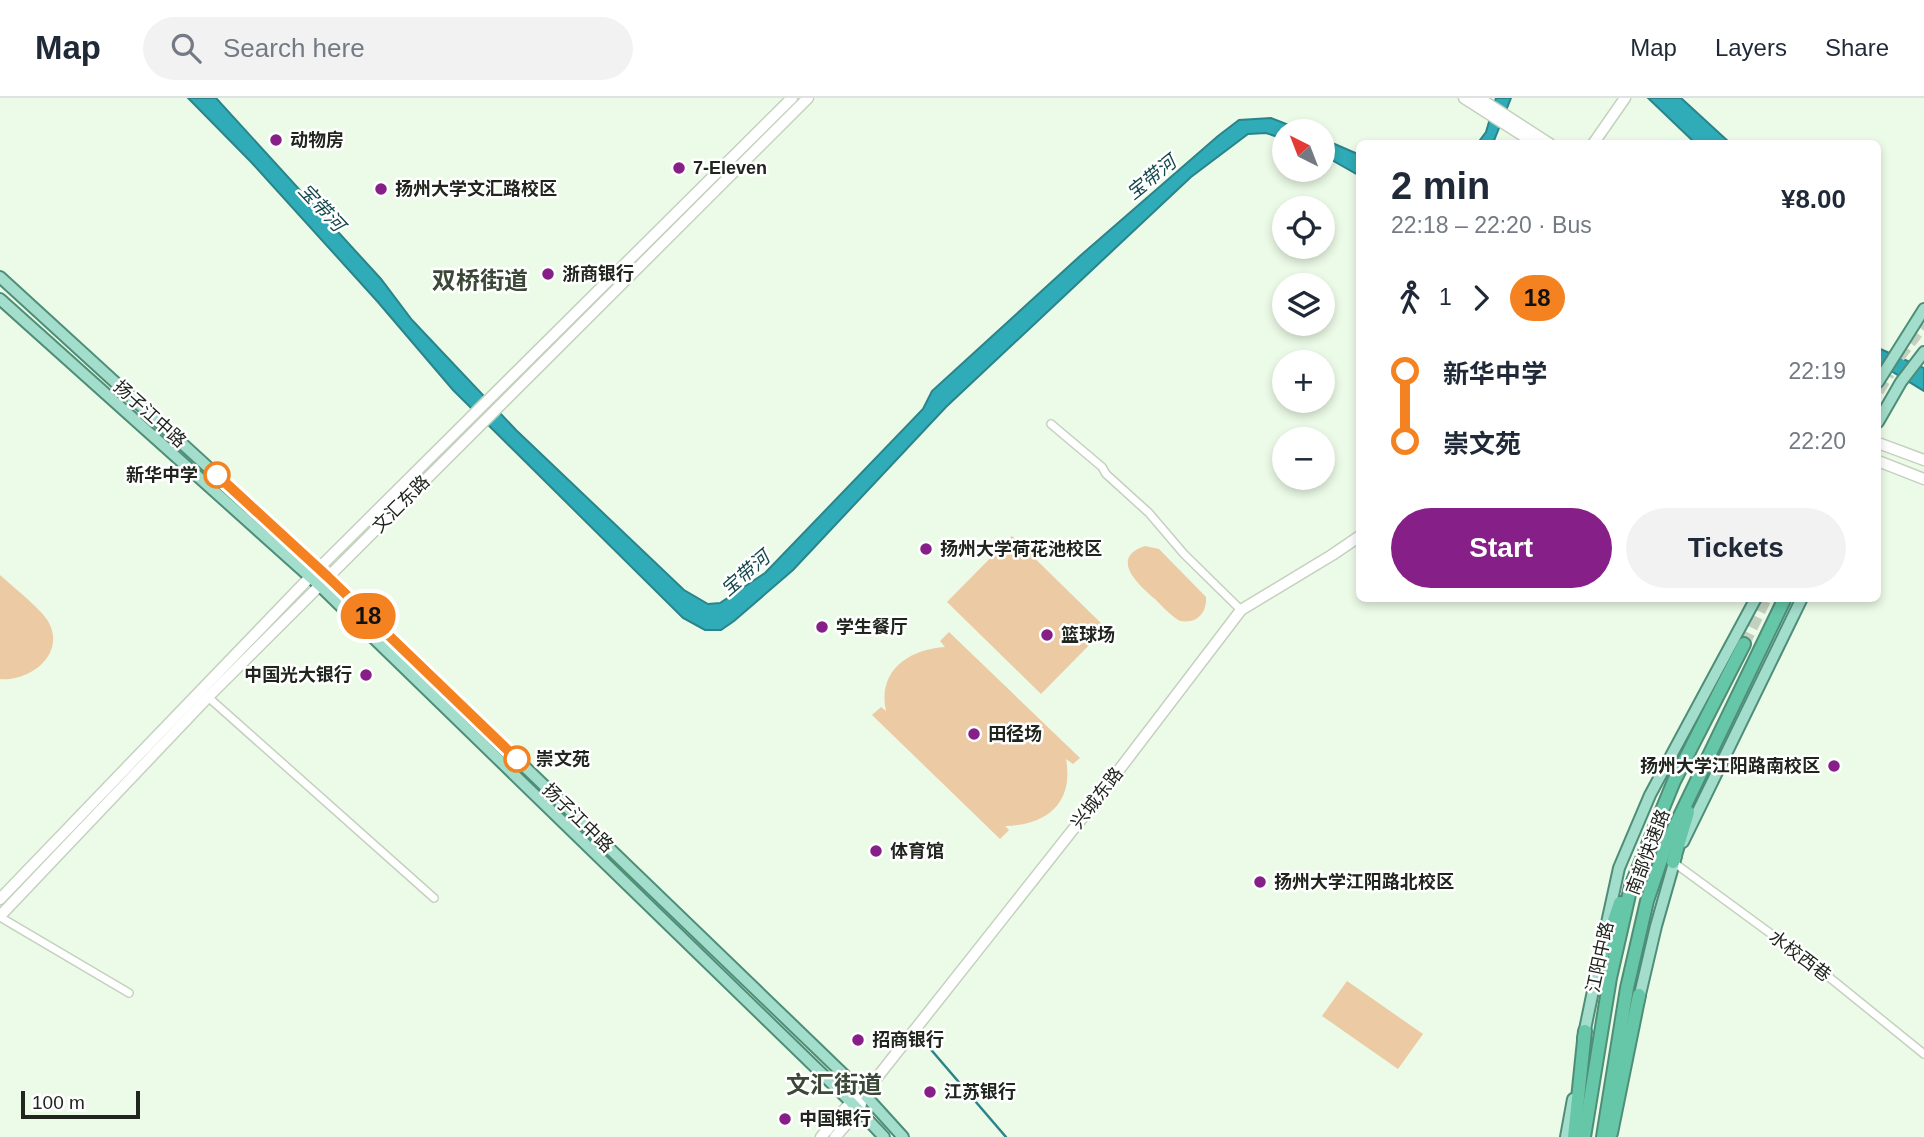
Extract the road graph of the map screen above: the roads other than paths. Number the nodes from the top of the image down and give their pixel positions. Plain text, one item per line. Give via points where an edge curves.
1 (792, 98) edge
2 (807, 98) edge
3 (1464, 98) edge
4 (1479, 98) edge
5 (1625, 98) edge
6 (1487, 108) junction
7 (1506, 119) junction
8 (1531, 140) edge
9 (1543, 140) edge
10 (1596, 140) edge
11 (0, 277) edge
12 (0, 299) edge
13 (1924, 309) edge
14 (1921, 356) edge
15 (1881, 377) tunnel mouth
16 (1881, 417) edge
17 (1051, 424) dead end
18 (1881, 444) edge
19 (1924, 460) edge
20 (1881, 462) edge
21 (1924, 479) edge
22 (1356, 539) edge
23 (319, 568) junction
24 (310, 577) junction
25 (328, 577) junction
26 (319, 586) junction
27 (1754, 602) edge
28 (1783, 602) edge
29 (1800, 602) edge
30 (1241, 610) junction
31 (1744, 644) tunnel mouth
32 (1752, 666) junction
33 (208, 697) junction
34 (1674, 781) junction
35 (1673, 862) junction
36 (434, 898) dead end
37 (0, 899) edge
38 (0, 916) edge
39 (1598, 968) junction
40 (129, 993) dead end
41 (1639, 995) joint
42 (1585, 1031) junction
43 (1924, 1054) edge
44 (864, 1094) junction
45 (855, 1106) junction
46 (821, 1137) edge
47 (835, 1137) edge
48 (884, 1137) edge
49 (903, 1137) edge
50 (1566, 1137) edge
51 (1574, 1137) edge
52 (1584, 1137) edge
53 (1603, 1137) edge
54 (1613, 1137) edge

1 - 23 main road, 文汇东路
2 - 25 main road, 文汇东路
3 - 6 main road
4 - 6 main road
5 - 10 main road
6 - 7 main road
7 - 8 main road
7 - 9 main road
11 - 23 main road, 扬子江中路
12 - 24 main road, 扬子江中路
13 - 15 main road
14 - 16 main road
17 - 30 street via 1149,513
18 - 19 main road
20 - 21 main road
22 - 30 main road, 兴城东路
23 - 24 main road, 文汇东路
23 - 25 main road, 扬子江中路
24 - 26 main road, 扬子江中路
24 - 37 main road, 文汇东路
25 - 26 main road, 文汇东路
25 - 44 main road, 扬子江中路
26 - 33 main road, 文汇东路
26 - 45 main road, 扬子江中路
27 - 39 main road, 江阳中路 via 1645,807 1619,868
28 - 32 highway, 南部快速路
29 - 35 main road
30 - 44 main road, 兴城东路
31 - 34 highway, 南部快速路
32 - 35 highway via 1688,811
32 - 53 highway, 南部快速路 via 1666,845 1647,901 1627,988
33 - 36 street
33 - 38 main road, 文汇东路
34 - 39 highway via 1654,814
34 - 52 highway, 南部快速路 via 1631,886 1610,978
35 - 41 main road
35 - 43 street, 水校西巷 via 1819,969
38 - 40 street
39 - 42 main road, 江阳中路
41 - 54 highway
42 - 50 main road, 江阳中路
42 - 51 highway
44 - 45 main road, 兴城东路
44 - 49 main road, 扬子江中路
45 - 46 main road, 兴城东路
45 - 47 main road, 兴城东路
45 - 48 main road, 扬子江中路

